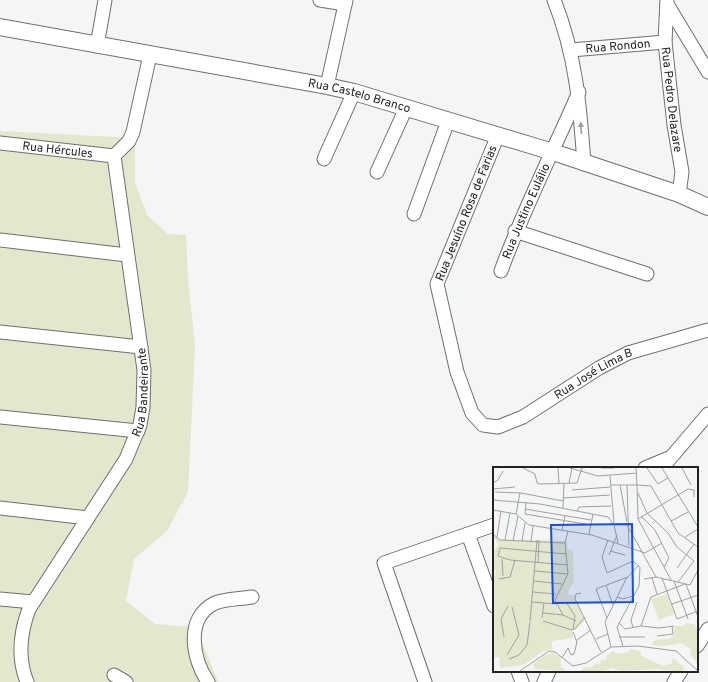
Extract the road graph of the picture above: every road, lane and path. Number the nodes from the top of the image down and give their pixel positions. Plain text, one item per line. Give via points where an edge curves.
1 (105, 0) edge
2 (320, 0) edge
3 (554, 0) edge
4 (346, 2) edge
5 (667, 2) edge
6 (0, 27) edge
7 (665, 42) junction
8 (97, 46) junction
9 (571, 50) junction
10 (150, 55) junction
11 (708, 72) edge
12 (328, 86) junction
13 (354, 92) junction
14 (579, 92) junction
15 (406, 108) junction
16 (448, 121) junction
17 (498, 135) junction
18 (0, 144) edge
19 (553, 152) junction
20 (114, 156) junction
21 (324, 159) dead end
22 (584, 164) junction
23 (377, 172) dead end
24 (679, 194) junction
25 (708, 207) edge
26 (414, 214) dead end
27 (515, 231) junction
28 (0, 240) edge
29 (127, 255) junction
30 (501, 271) dead end
31 (647, 274) dead end
32 (708, 330) edge
33 (0, 332) edge
34 (141, 347) junction
35 (708, 414) edge
36 (0, 416) edge
37 (483, 426) joint
38 (138, 431) junction
39 (665, 463) edge
40 (649, 467) edge
41 (0, 508) edge
42 (88, 518) junction
43 (493, 525) edge
44 (468, 534) junction
45 (252, 597) dead end
46 (0, 599) edge
47 (33, 602) junction
48 (493, 603) edge
49 (708, 628) edge
50 (698, 633) edge
51 (698, 644) edge
52 (518, 672) edge
53 (549, 672) edge
54 (680, 672) edge
55 (114, 675) dead end
56 (27, 682) edge
57 (126, 682) edge
58 (208, 682) edge
59 (425, 682) edge
60 (522, 682) edge
61 (544, 682) edge
62 (674, 682) edge

1 - 8 street
2 - 4 street
3 - 9 street
4 - 12 street
5 - 7 street, Rua Pedro Delazare
5 - 11 street
6 - 8 street, Rua Castelo Branco
7 - 9 street, Rua Rondon
7 - 24 street, Rua Pedro Delazare via 682,172
8 - 10 street, Rua Castelo Branco
9 - 14 street
10 - 12 street, Rua Castelo Branco
10 - 20 street via 133,132 129,141
12 - 13 street, Rua Castelo Branco
13 - 15 street, Rua Castelo Branco
13 - 21 street
14 - 19 street, Rua Justino Eulálio
22 -> 14 street
15 - 16 street, Rua Castelo Branco
15 - 23 street
16 - 17 street, Rua Castelo Branco
16 - 26 street
17 - 19 street, Rua Castelo Branco
17 - 37 street, Rua Jesuíno Rosa de Farias via 437,284 458,372 472,413
18 - 20 street, Rua Hércules
19 - 22 street, Rua Castelo Branco
19 - 27 street, Rua Justino Eulálio
20 - 29 street, Rua Bandeirante
22 - 24 street, Rua Castelo Branco
24 - 25 street, Rua Castelo Branco
27 - 30 street, Rua Justino Eulálio
27 - 31 street
28 - 29 street
29 - 34 street, Rua Bandeirante
32 - 37 street, Rua José Lima B via 628,353 599,368 523,417 498,427
33 - 34 street
34 - 38 street, Rua Bandeirante via 145,388
35 - 39 street
36 - 38 street
38 - 42 street, Rua Bandeirante via 126,459
39 - 40 street
41 - 42 street
42 - 47 street, Rua Bandeirante
43 - 44 street
44 - 48 street
44 - 59 street via 384,563
45 - 58 street via 216,603 206,609 199,618 193,641 195,653
46 - 47 street
47 - 56 street, Rua Bandeirante via 23,624 20,641 20,658
49 - 50 street
49 - 51 street
52 - 60 street
53 - 61 street
54 - 62 street
55 - 57 street

